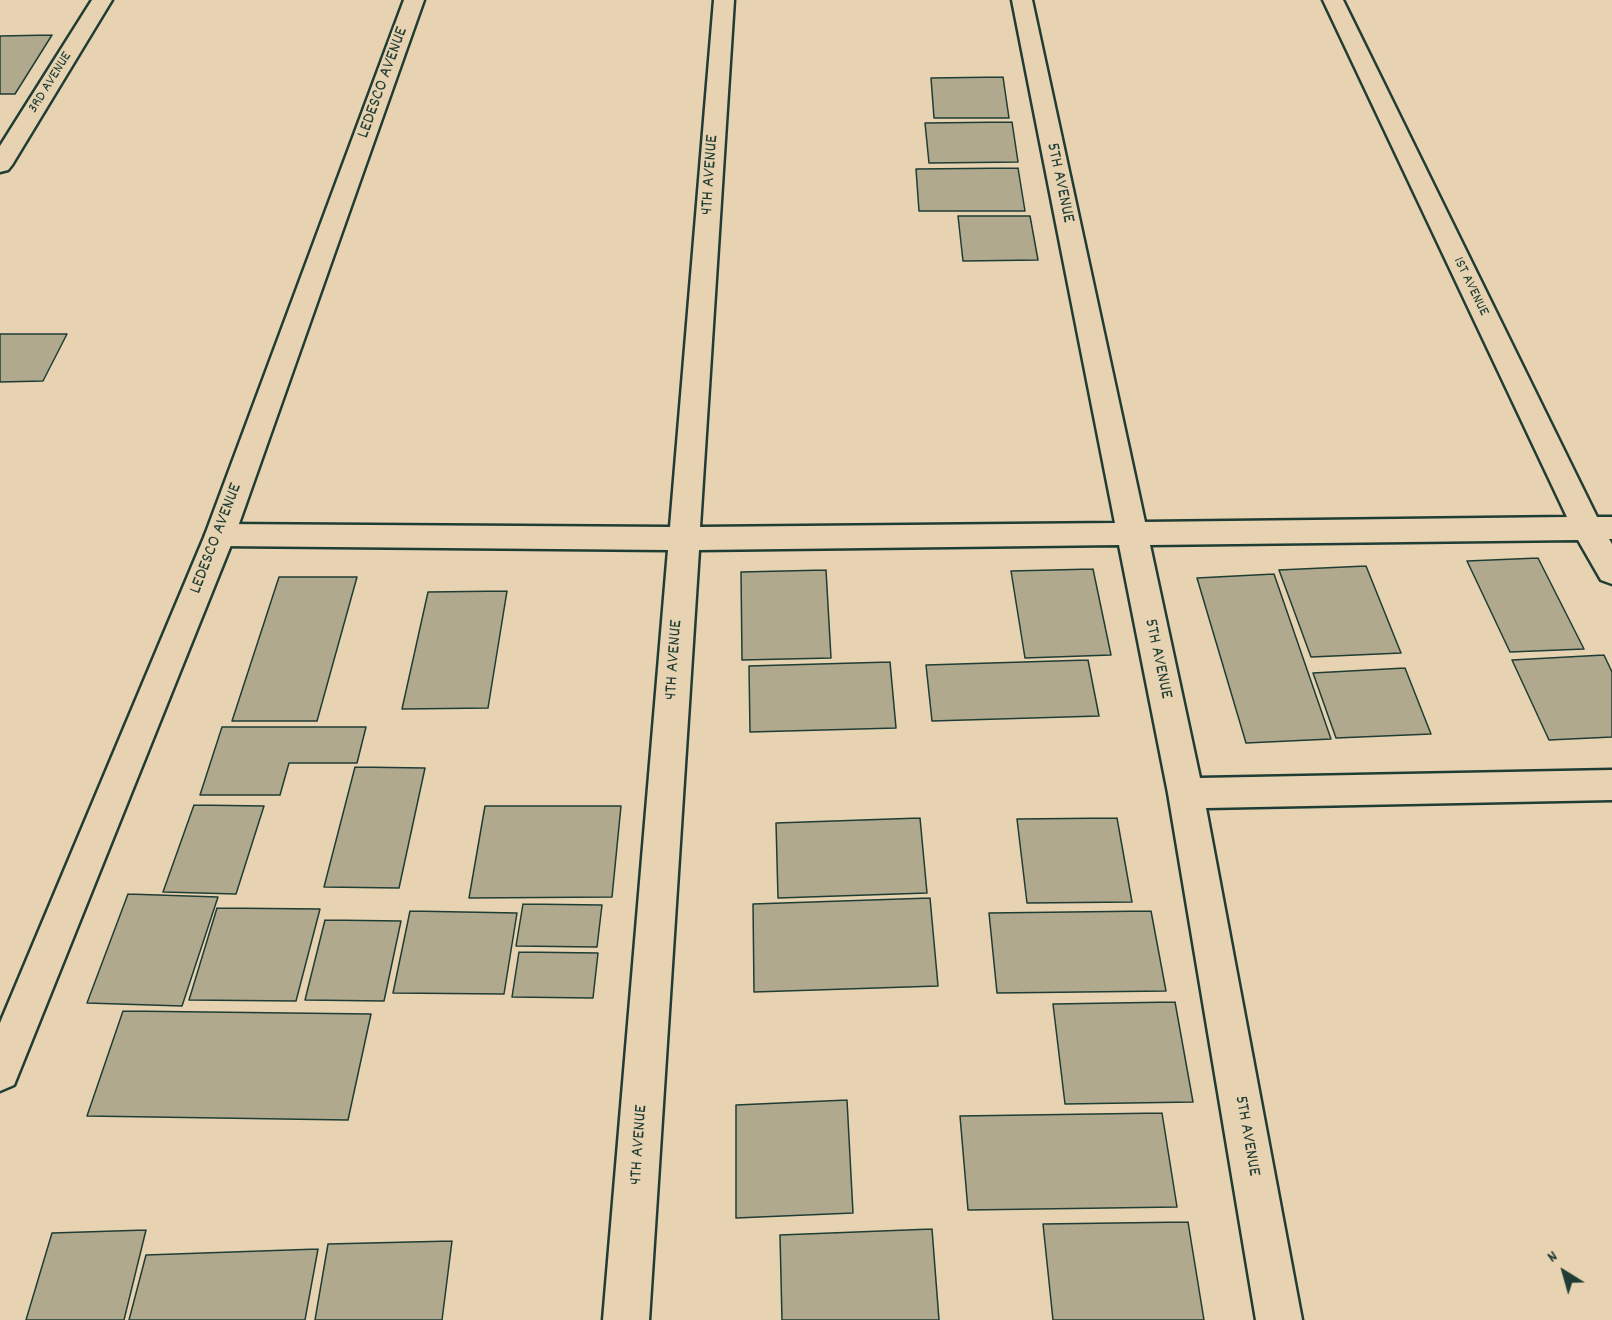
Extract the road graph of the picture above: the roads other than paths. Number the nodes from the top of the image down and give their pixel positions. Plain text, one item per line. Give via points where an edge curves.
1 (102, 0) edge
2 (414, 0) edge
3 (724, 0) edge
4 (1022, 0) edge
5 (1333, 0) edge
6 (0, 165) edge
7 (1599, 528) edge
8 (1130, 533) junction
9 (220, 535) junction
10 (684, 539) junction
11 (1612, 573) edge
12 (1612, 785) edge
13 (1186, 793) junction
14 (0, 1071) edge
15 (626, 1320) edge
16 (1279, 1320) edge

1 - 6 street, 3RD AVENUE
2 - 9 street, LEDESCO AVENUE
3 - 10 street, 4TH AVENUE
4 - 8 street, 5TH AVENUE
5 - 7 street, 1ST AVENUE
7 - 8 street
7 - 11 street, 1ST AVENUE
8 - 10 street
8 - 13 street, 5TH AVENUE
9 - 10 street
9 - 14 street, LEDESCO AVENUE
10 - 15 street, 4TH AVENUE
12 - 13 street
13 - 16 street, 5TH AVENUE

